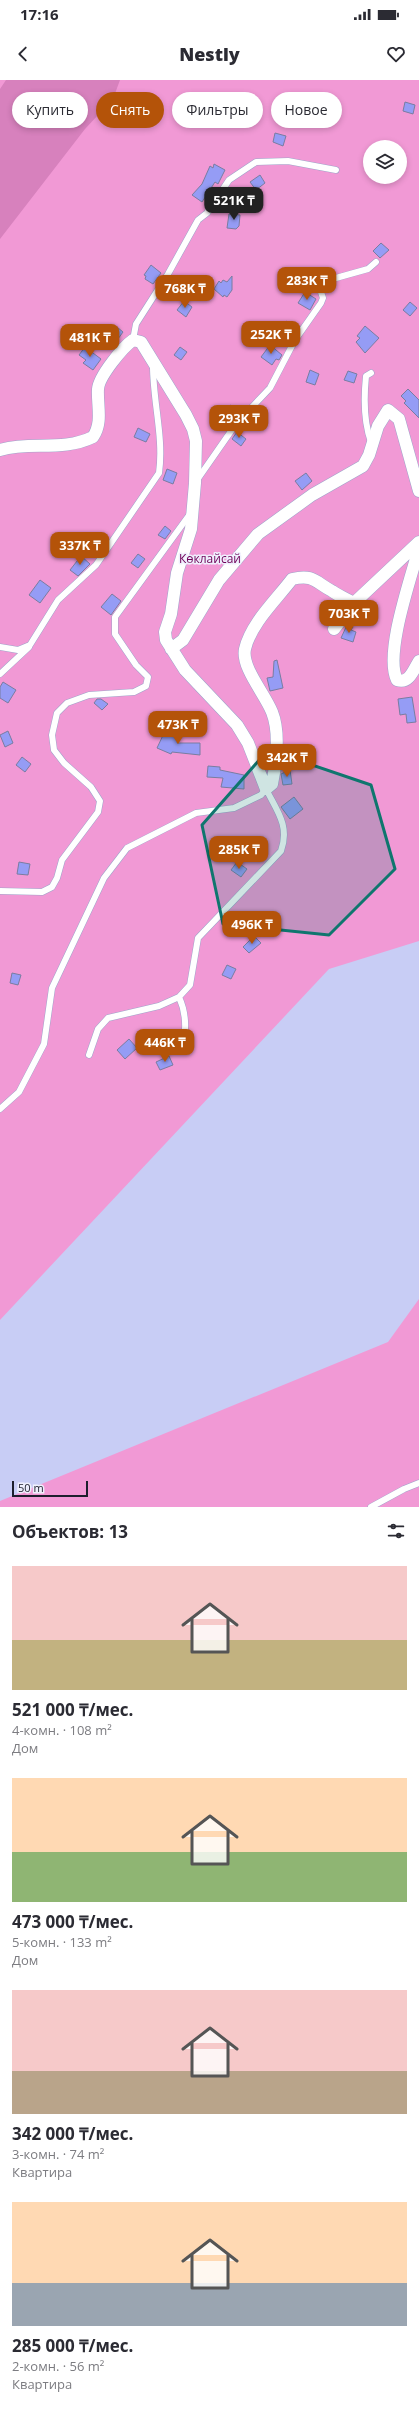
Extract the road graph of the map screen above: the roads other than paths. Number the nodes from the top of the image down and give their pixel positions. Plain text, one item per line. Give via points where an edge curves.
1 (336, 170) dead end
2 (376, 262) dead end
3 (134, 340) junction
4 (153, 360) junction
5 (371, 373) dead end
6 (372, 446) junction
7 (0, 450) edge
8 (195, 483) junction
9 (419, 491) edge
10 (192, 512) junction
11 (419, 542) edge
12 (419, 548) edge
13 (354, 603) junction
14 (334, 629) dead end
15 (30, 646) junction
16 (0, 647) edge
17 (171, 649) junction
18 (419, 661) edge
19 (0, 674) edge
20 (266, 790) junction
21 (0, 891) edge
22 (179, 997) junction
23 (171, 1048) dead end
24 (89, 1055) dead end
25 (0, 1109) edge
26 (419, 1484) edge
27 (371, 1507) edge

1 - 3 lane via 288,161 256,162 229,180 207,213 198,220 136,324
2 - 8 lane via 368,269 318,283 321,303 295,340 270,388 236,424
3 - 4 street via 141,342
3 - 7 street via 125,346 100,380 99,423 93,437 60,446
4 - 8 street via 193,429 196,441
4 - 15 lane via 153,388 161,457 159,473 96,565 58,600
5 - 6 lane via 366,376 365,387 367,432
6 - 9 street via 382,418 388,410 393,412 399,419
6 - 17 street via 363,466 312,495 258,534 219,580 183,640
8 - 10 street
10 - 17 street via 191,529 177,574 171,614 165,632
10 - 21 lane via 115,617 115,634 136,665 148,677 146,686 134,692 89,695 67,703 57,713 52,735 54,750 95,792 100,801 98,812 66,853 52,887 37,892
11 - 13 street
12 - 18 street via 394,644 394,669 397,680 408,680
13 - 14 street
13 - 20 street via 313,578 303,576 292,579 249,636 244,650 245,662 273,713 275,767 272,784
15 - 16 lane via 18,650
15 - 19 lane
17 - 20 street via 184,670 237,725 248,743
20 - 22 lane via 283,824 286,837 281,851 198,938 190,985
20 - 25 lane via 234,808 196,813 127,848 104,878 52,988 44,1044 19,1092
22 - 23 lane via 184,1007 184,1031 182,1042 176,1048
22 - 24 lane via 159,1006 108,1018 98,1029
26 - 27 lane via 404,1488

